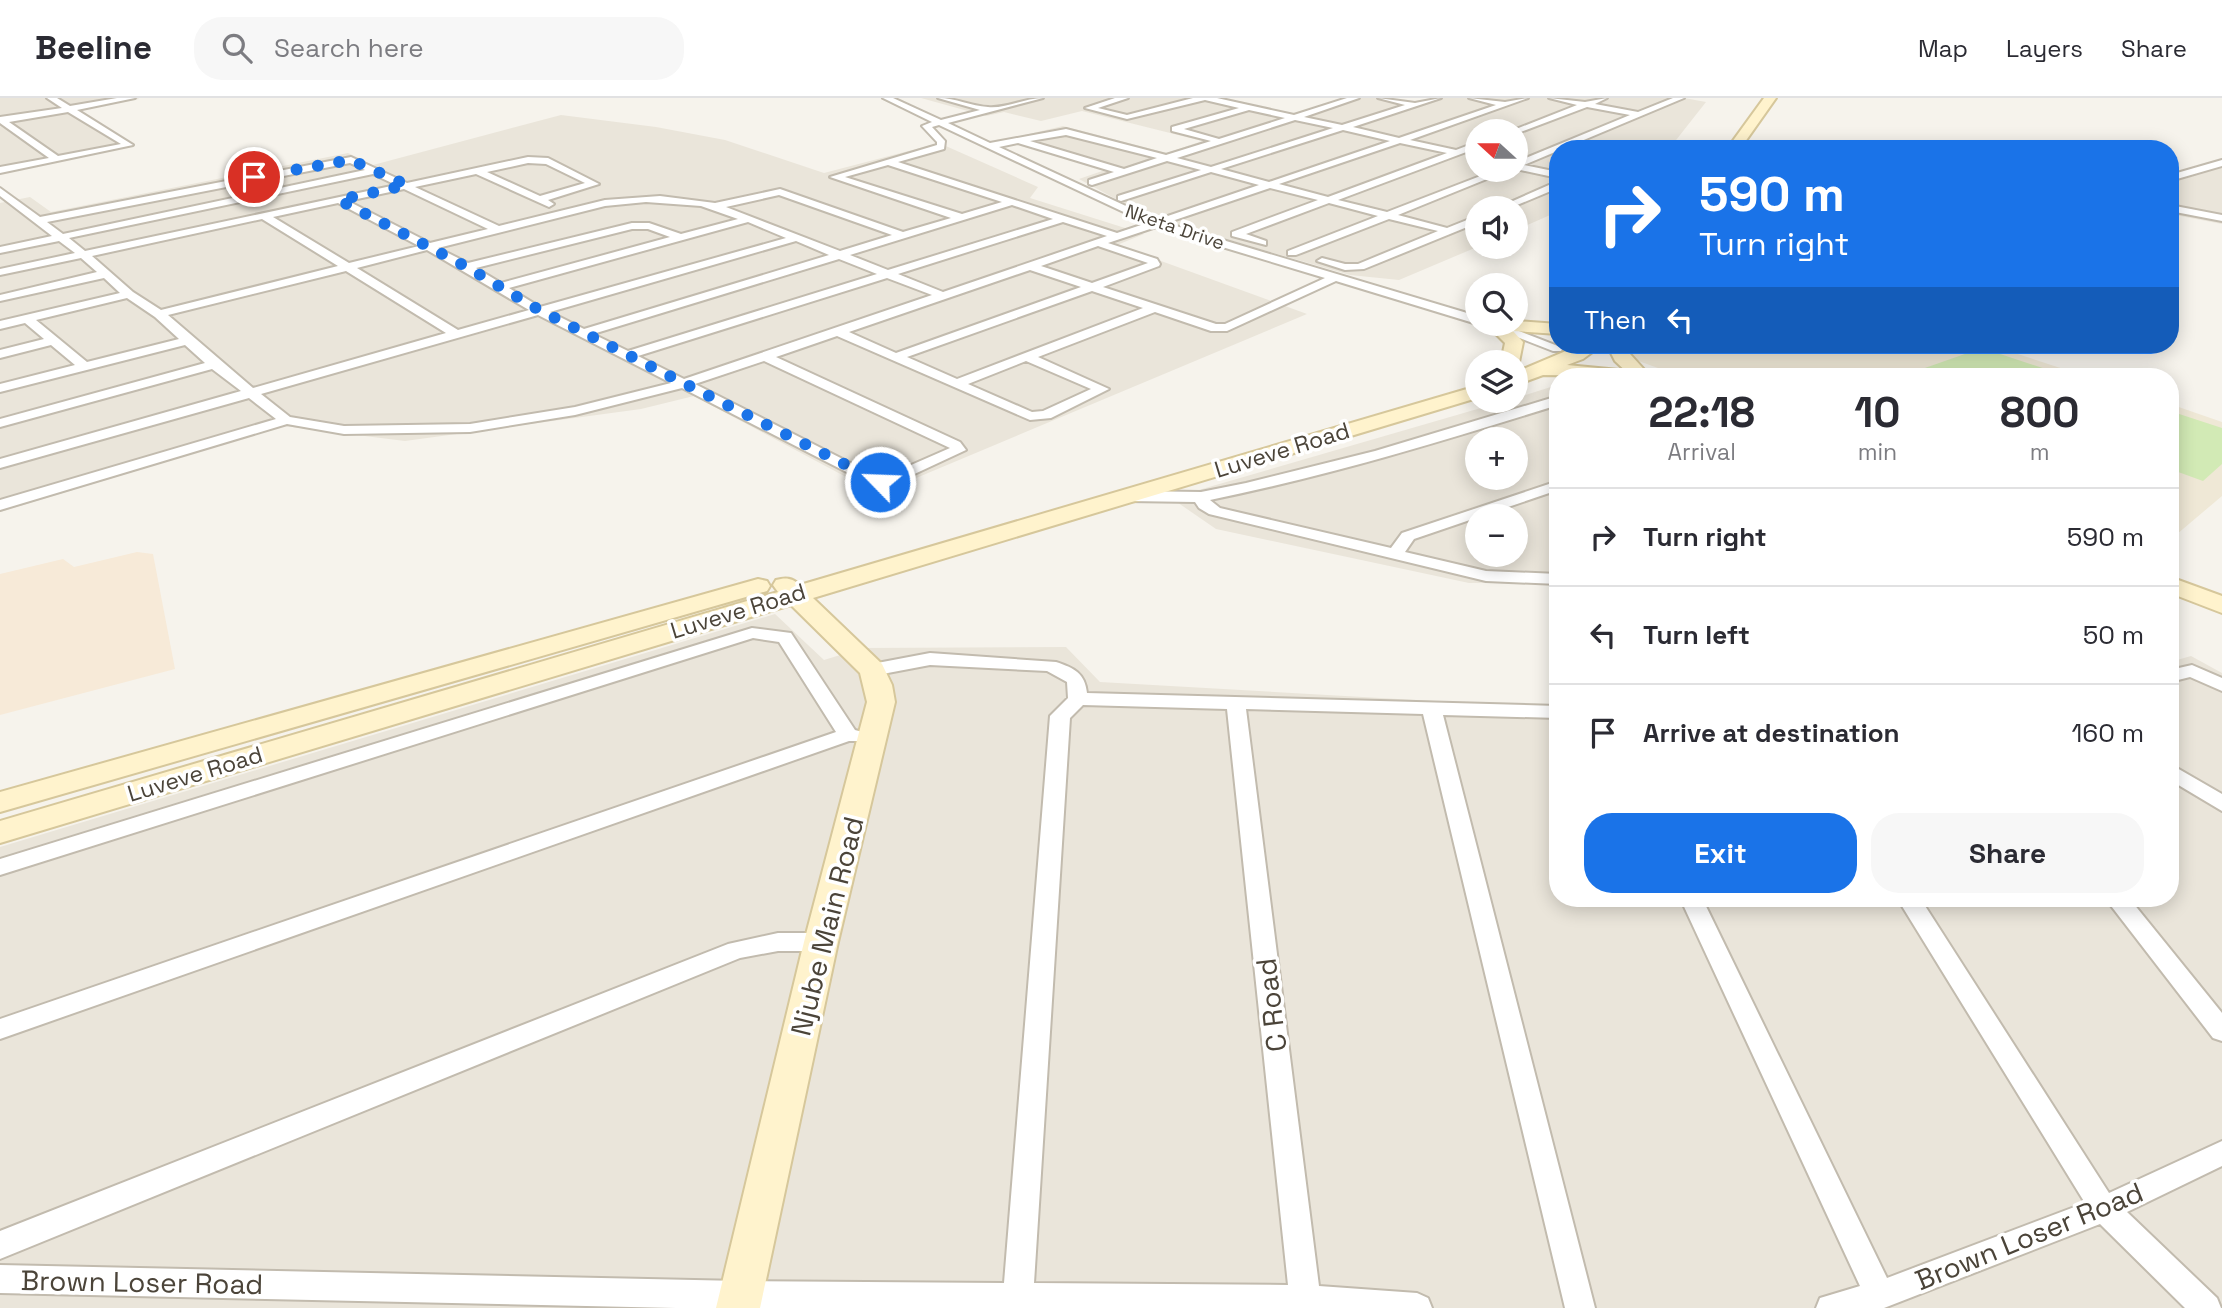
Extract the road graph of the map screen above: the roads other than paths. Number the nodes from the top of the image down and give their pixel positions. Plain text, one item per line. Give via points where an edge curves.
1 (51, 98) edge
2 (131, 98) edge
3 (887, 98) edge
4 (1039, 98) edge
5 (1124, 98) edge
6 (1204, 98) edge
7 (1355, 98) edge
8 (1382, 98) edge
9 (1437, 98) edge
10 (1473, 98) edge
11 (1524, 98) edge
12 (1553, 98) edge
13 (1603, 98) edge
14 (1680, 98) edge
15 (1770, 98) edge
16 (950, 99) edge
17 (1505, 104) junction
18 (1587, 104) junction
19 (1417, 105) junction
20 (1247, 108) junction
21 (69, 109) junction
22 (990, 111) junction
23 (1641, 115) junction
24 (1296, 118) junction
25 (1, 120) edge
26 (940, 122) junction
27 (1528, 126) edge
28 (1346, 128) junction
29 (1016, 140) junction
30 (1217, 140) junction
31 (1399, 140) junction
32 (1583, 140) edge
33 (1740, 140) edge
34 (988, 146) junction
35 (1465, 150) edge
36 (1457, 153) junction
37 (1549, 154) edge
38 (1465, 155) edge
39 (1167, 157) junction
40 (56, 159) junction
41 (1528, 161) edge
42 (889, 162) junction
43 (2222, 163) edge
44 (1528, 168) edge
45 (0, 170) edge
46 (476, 170) junction
47 (1217, 170) junction
48 (373, 171) junction
49 (1121, 171) junction
50 (1549, 173) edge
51 (2179, 175) edge
52 (1473, 182) edge
53 (1269, 184) junction
54 (407, 185) junction
55 (1549, 188) edge
56 (0, 191) edge
57 (1528, 197) edge
58 (1121, 198) junction
59 (540, 199) junction
60 (339, 200) junction
61 (1326, 200) junction
62 (15, 202) junction
63 (1013, 202) junction
64 (0, 205) edge
65 (715, 206) junction
66 (2179, 210) edge
67 (565, 213) junction
68 (1386, 215) junction
69 (264, 216) junction
70 (963, 218) junction
71 (2222, 218) edge
72 (749, 219) junction
73 (1063, 219) junction
74 (39, 220) junction
75 (1162, 221) junction
76 (1465, 224) edge
77 (498, 230) junction
78 (1448, 231) junction
79 (904, 236) junction
80 (1116, 236) junction
81 (60, 237) junction
82 (681, 238) junction
83 (796, 238) junction
84 (1098, 243) junction
85 (428, 248) junction
86 (0, 250) edge
87 (1292, 253) junction
88 (83, 254) junction
89 (841, 255) junction
90 (1030, 266) junction
91 (351, 267) junction
92 (467, 267) junction
93 (0, 272) edge
94 (105, 274) junction
95 (888, 274) junction
96 (1334, 278) junction
97 (499, 287) junction
98 (1090, 287) junction
99 (129, 294) junction
100 (941, 295) junction
101 (0, 298) edge
102 (1151, 309) junction
103 (539, 310) junction
104 (159, 314) junction
105 (1465, 316) edge
106 (28, 319) junction
107 (0, 325) edge
108 (837, 331) junction
109 (583, 333) junction
110 (456, 334) junction
111 (1507, 336) edge
112 (1524, 336) edge
113 (54, 340) junction
114 (189, 340) junction
115 (1549, 345) edge
116 (1512, 350) edge
117 (0, 354) edge
118 (1566, 354) edge
119 (1570, 354) edge
120 (1574, 354) edge
121 (1575, 354) edge
122 (1620, 354) edge
123 (628, 355) junction
124 (764, 356) junction
125 (896, 357) junction
126 (1027, 357) junction
127 (1528, 361) edge
128 (214, 364) junction
129 (84, 366) junction
130 (1603, 368) edge
131 (1610, 368) edge
132 (1634, 368) edge
133 (1528, 375) edge
134 (1465, 380) edge
135 (683, 384) junction
136 (956, 384) junction
137 (0, 388) edge
138 (248, 393) junction
139 (1465, 396) edge
140 (1549, 403) edge
141 (286, 420) junction
142 (0, 423) edge
143 (0, 464) edge
144 (1549, 488) edge
145 (1128, 496) junction
146 (1201, 497) junction
147 (0, 505) edge
148 (1394, 555) junction
149 (1549, 579) edge
150 (788, 587) junction
151 (2179, 588) edge
152 (2222, 605) edge
153 (872, 670) junction
154 (2179, 674) edge
155 (2222, 685) edge
156 (1078, 699) junction
157 (1236, 703) junction
158 (1431, 706) junction
159 (1549, 712) edge
160 (861, 737) junction
161 (2179, 777) edge
162 (0, 802) edge
163 (2222, 804) edge
164 (0, 832) edge
165 (0, 867) edge
166 (1695, 907) edge
167 (1914, 907) edge
168 (2123, 907) edge
169 (821, 942) junction
170 (0, 1029) edge
171 (2222, 1031) edge
172 (2222, 1153) edge
173 (2104, 1209) junction
174 (0, 1245) edge
175 (0, 1279) edge
176 (1880, 1295) junction
177 (739, 1302) edge
178 (1017, 1303) edge
179 (1305, 1304) edge
180 (1417, 1308) edge
181 (1580, 1308) edge
182 (1831, 1308) edge
183 (2206, 1308) edge

1 - 21 street
2 - 21 street
3 - 26 street, Nketa Drive
4 - 22 street
5 - 6 street via 1089,108 1127,117
6 - 20 street
7 - 24 street
8 - 19 street
9 - 19 street
10 - 17 street
11 - 17 street
12 - 18 street
13 - 18 street
14 - 23 street
15 - 33 street
16 - 22 street
17 - 31 street
18 - 23 street
18 - 27 street
19 - 28 street
20 - 24 street
20 - 30 street via 1175,129
21 - 25 street
21 - 40 street via 129,145
22 - 26 street
23 - 32 street
24 - 28 street
24 - 30 street
25 - 40 street
26 - 34 street, Nketa Drive
26 - 42 street via 925,126 941,141 941,147
28 - 31 street
28 - 47 street
29 - 34 street
29 - 39 street via 1066,132
29 - 49 street
30 - 39 street
31 - 36 street
31 - 53 street
34 - 75 street, Nketa Drive
35 - 36 street
36 - 38 street
36 - 61 street
37 - 41 street
39 - 47 street
39 - 49 street
40 - 45 street
42 - 63 street
42 - 70 street via 835,177
43 - 51 street
44 - 50 street
46 - 54 street
46 - 59 street
46 - 59 street via 543,160 594,184
47 - 53 street
47 - 58 street
48 - 54 street
48 - 74 street via 351,160 339,161
48 - 81 street
49 - 58 street via 1092,183
52 - 68 street
53 - 61 street
53 - 75 street
54 - 60 street
54 - 77 street
55 - 57 street
56 - 62 street
58 - 75 street
59 - 67 street
60 - 69 street
60 - 85 street
61 - 68 street
61 - 87 street via 1236,234
62 - 64 street
62 - 74 street
63 - 70 street
63 - 73 street
65 - 67 street via 655,198
65 - 72 street
65 - 79 street via 780,192
66 - 71 street
67 - 77 street
68 - 78 street
68 - 87 street
69 - 88 street
69 - 91 street
70 - 79 street
72 - 82 street
72 - 83 street
73 - 80 street
73 - 95 street
74 - 81 street
75 - 80 street
75 - 96 street, Nketa Drive
76 - 78 street
77 - 85 street
78 - 87 street via 1360,267
79 - 89 street
80 - 84 street
81 - 86 street
81 - 88 street
82 - 92 street via 649,226 632,226
82 - 97 street
83 - 89 street
83 - 103 street
84 - 90 street
84 - 98 street via 1155,264
85 - 91 street
85 - 92 street
88 - 93 street
88 - 94 street
89 - 95 street
89 - 109 street
90 - 98 street
90 - 100 street
91 - 104 street
91 - 110 street
92 - 97 street
94 - 99 street
94 - 101 street
95 - 100 street
95 - 123 street
96 - 102 street via 1220,328
96 - 105 street, Nketa Drive
97 - 103 street
98 - 102 street
98 - 125 street
99 - 104 street
99 - 106 street
100 - 108 street
102 - 126 street
103 - 109 street
103 - 110 street
104 - 114 street
106 - 107 street
106 - 113 street
108 - 124 street
108 - 125 street
109 - 123 street
110 - 138 street
111 - 116 street via 1514,342
112 - 115 street
113 - 117 street
113 - 129 street
114 - 128 street
114 - 129 street
118 - 127 street
119 - 133 street
120 - 130 street
121 - 131 street
122 - 132 street
123 - 135 street
124 - 135 street
124 - 135 street via 959,450 888,481 873,480
125 - 136 street
126 - 136 street
126 - 136 street via 1101,387 1101,391 1037,417
128 - 138 street
128 - 142 street
129 - 137 street
134 - 150 street, Luveve Road
135 - 141 street via 575,411 470,428 344,430
138 - 141 street
138 - 143 street
139 - 145 street, Luveve Road
140 - 146 street via 1280,481
141 - 147 street
144 - 148 street via 1408,536
145 - 146 street
145 - 150 street, Luveve Road
146 - 148 street via 1204,505 1215,511
148 - 149 street via 1486,576
150 - 153 street
150 - 162 street, Luveve Road
150 - 164 street, Luveve Road
151 - 152 street
153 - 156 street via 930,659 1049,666 1076,680
153 - 160 street, Njube Main Road via 881,702
154 - 155 street via 2192,671
156 - 157 street
156 - 178 street via 1060,716
157 - 158 street
157 - 179 street, C Road
158 - 159 street
158 - 181 street
160 - 165 street via 785,637 752,633
160 - 169 street, Njube Main Road
160 - 170 street
161 - 163 street
166 - 176 street
167 - 173 street
168 - 171 street
169 - 174 street via 778,942 736,950
169 - 177 street, Njube Main Road
172 - 173 street, Brown Loser Road
173 - 176 street, Brown Loser Road
173 - 183 street
175 - 177 street, Brown Loser Road
176 - 182 street, Brown Loser Road
177 - 178 street, Brown Loser Road
178 - 179 street, Brown Loser Road
179 - 180 street, Brown Loser Road

